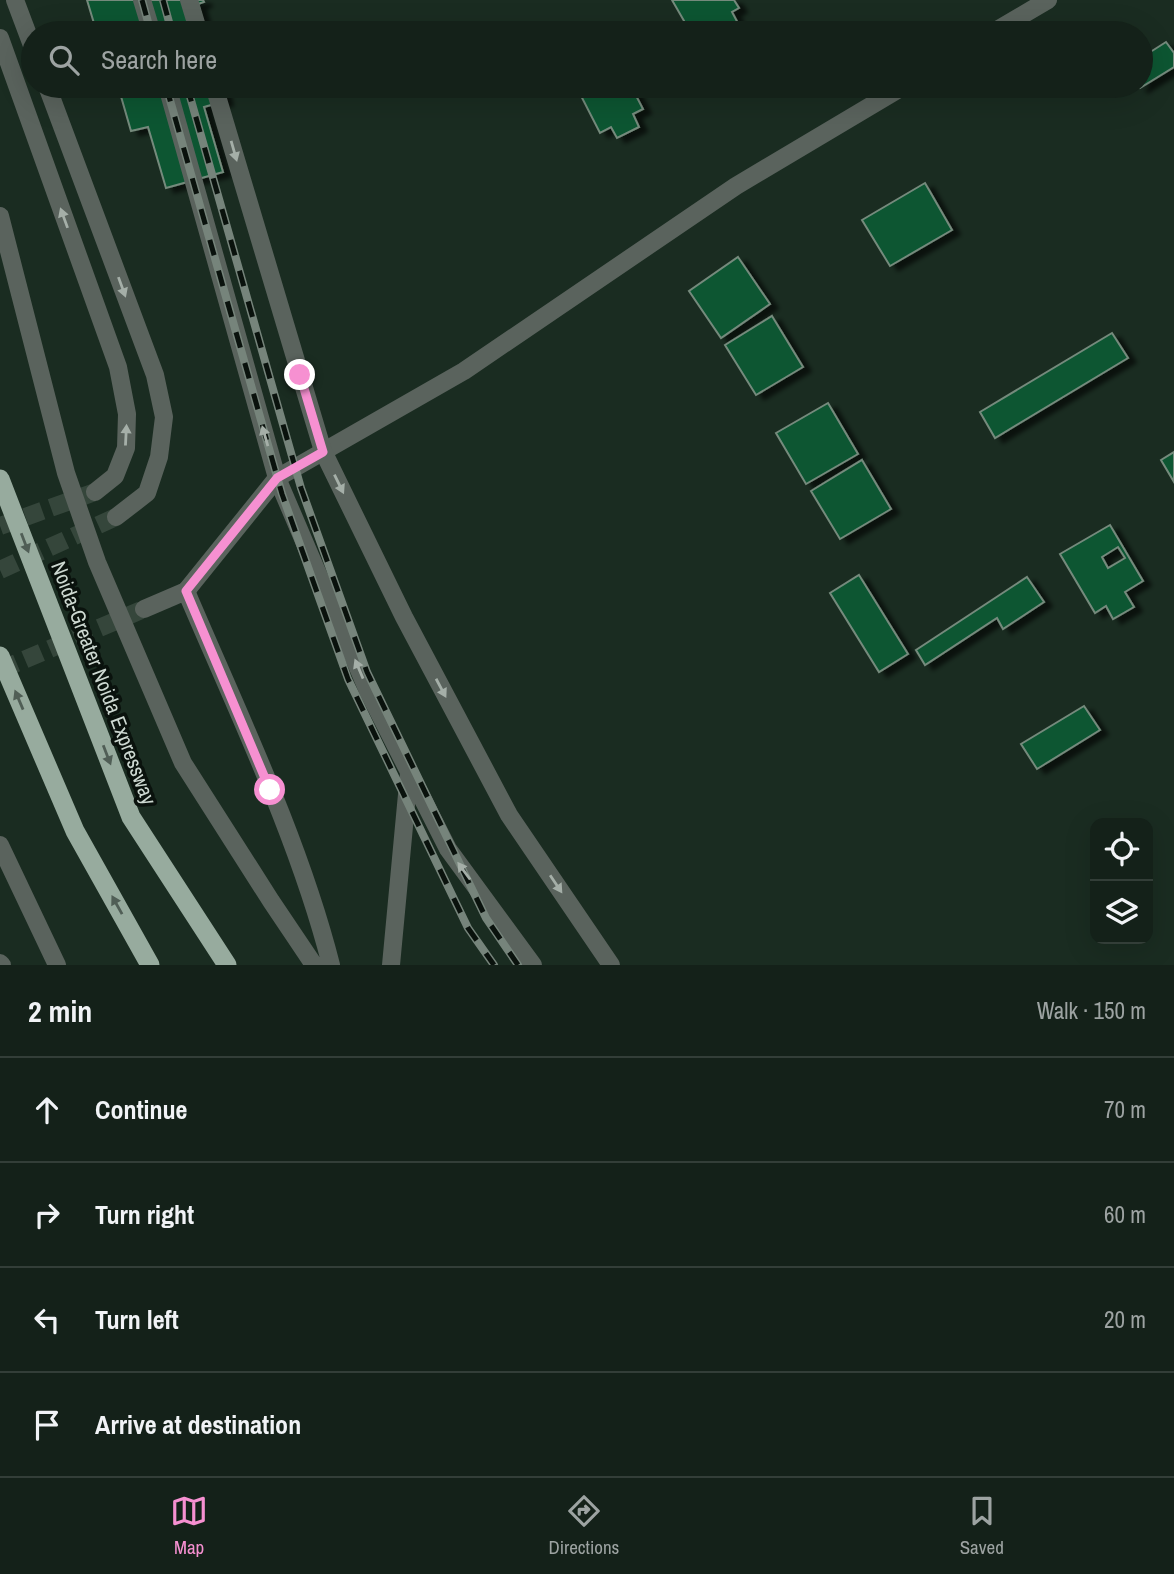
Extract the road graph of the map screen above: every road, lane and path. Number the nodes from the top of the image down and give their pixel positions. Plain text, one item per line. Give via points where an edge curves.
1 (15, 0) edge
2 (142, 0) edge
3 (189, 0) edge
4 (1048, 0) edge
5 (23, 21) edge
6 (148, 21) edge
7 (195, 21) edge
8 (1012, 21) edge
9 (0, 38) edge
10 (21, 97) edge
11 (22, 98) edge
12 (51, 98) edge
13 (170, 98) edge
14 (218, 98) edge
15 (884, 98) edge
16 (0, 216) edge
17 (323, 452) junction
18 (277, 478) junction
19 (0, 479) edge
20 (96, 492) tunnel mouth
21 (116, 517) tunnel mouth
22 (186, 591) junction
23 (144, 609) tunnel mouth
24 (0, 656) edge
25 (409, 772) junction
26 (0, 845) edge
27 (57, 965) edge
28 (150, 965) edge
29 (227, 965) edge
30 (314, 965) edge
31 (331, 965) edge
32 (391, 965) edge
33 (533, 965) edge
34 (611, 965) edge

1 - 5 street
2 - 6 street
3 - 7 street
4 - 8 street
10 -> 9 street
20 -> 11 street via 115,476 126,448 127,414 118,367
12 -> 21 street via 155,375 163,416 159,457 147,493
18 -> 13 street
14 -> 17 street
15 - 17 street via 736,186 464,371
16 - 30 street via 66,473 97,562 183,762
17 - 18 street
17 -> 34 street via 509,816
18 - 22 street
25 -> 18 street via 368,691
19 -> 29 highway, Noida-Greater Noida Expressway via 131,817
22 - 23 street
22 - 31 street via 314,902
28 -> 24 highway via 75,831
25 - 32 street
33 -> 25 street via 448,849
26 - 27 street

